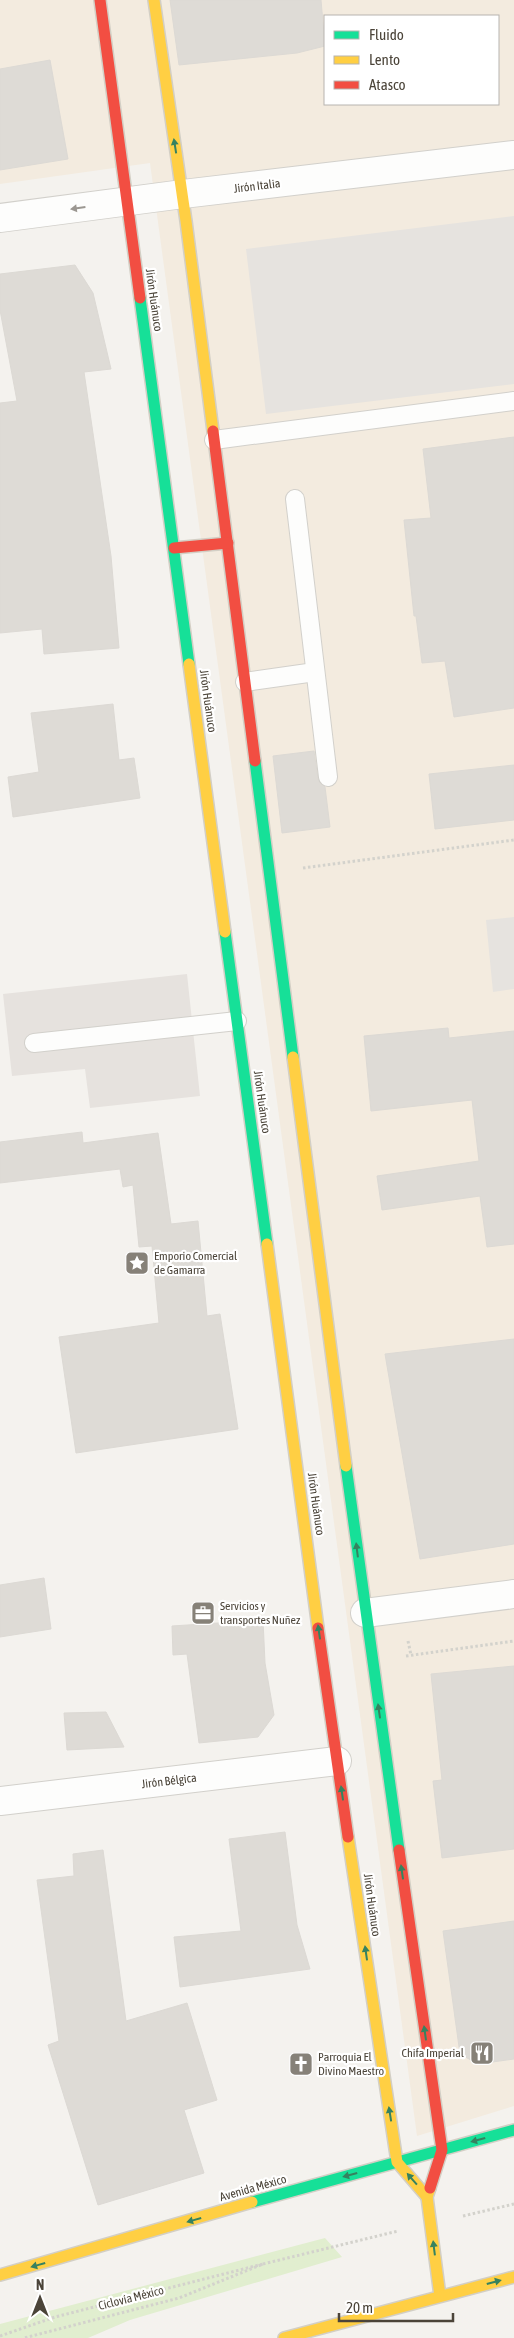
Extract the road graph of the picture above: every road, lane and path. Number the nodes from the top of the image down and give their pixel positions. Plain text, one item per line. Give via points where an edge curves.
1 (100, 0) edge
2 (154, 0) edge
3 (514, 155) edge
4 (182, 194) junction
5 (127, 202) junction
6 (0, 218) edge
7 (514, 401) edge
8 (214, 440) junction
9 (295, 499) dead end
10 (228, 543) junction
11 (174, 548) junction
12 (315, 672) junction
13 (245, 682) junction
14 (328, 777) dead end
15 (514, 840) edge
16 (270, 872) junction
17 (237, 1021) junction
18 (34, 1043) dead end
19 (514, 1594) edge
20 (365, 1613) junction
21 (514, 1641) edge
22 (403, 1656) dead end
23 (337, 1761) junction
24 (0, 1802) edge
25 (514, 2130) edge
26 (442, 2150) junction
27 (397, 2162) junction
28 (427, 2197) junction
29 (514, 2204) edge
30 (431, 2223) junction
31 (263, 2264) junction
32 (0, 2276) edge
33 (514, 2277) edge
34 (440, 2296) junction
35 (0, 2336) edge
36 (24, 2338) edge
37 (284, 2338) edge

1 - 5 street, Jirón Huánuco
4 -> 2 street
3 - 4 street, Jirón Italia
4 - 5 street, Jirón Italia
4 - 8 street
5 -> 6 street, Jirón Italia
5 - 11 street, Jirón Huánuco
7 - 8 lane
8 - 10 street
9 - 12 lane
10 - 11 street
10 - 13 street
11 - 17 street, Jirón Huánuco
12 - 13 lane
12 - 14 lane
13 - 16 street
15 - 16 path
20 -> 16 street
17 - 18 lane
23 -> 17 street, Jirón Huánuco
19 - 20 street
26 -> 20 street
21 - 22 path
23 - 24 street, Jirón Bélgica
27 -> 23 street, Jirón Huánuco
25 -> 26 street, Avenida México
26 - 27 street, Avenida México
26 - 28 street
28 -> 27 street
27 -> 32 street, Avenida México
28 - 30 street
29 - 30 path, Ciclovía México
30 - 31 path, Ciclovía México
34 -> 30 street
31 - 35 path, Ciclovía México via 55,2316
31 - 36 path, Ciclovía México via 180,2298
34 -> 33 street
34 - 37 street

